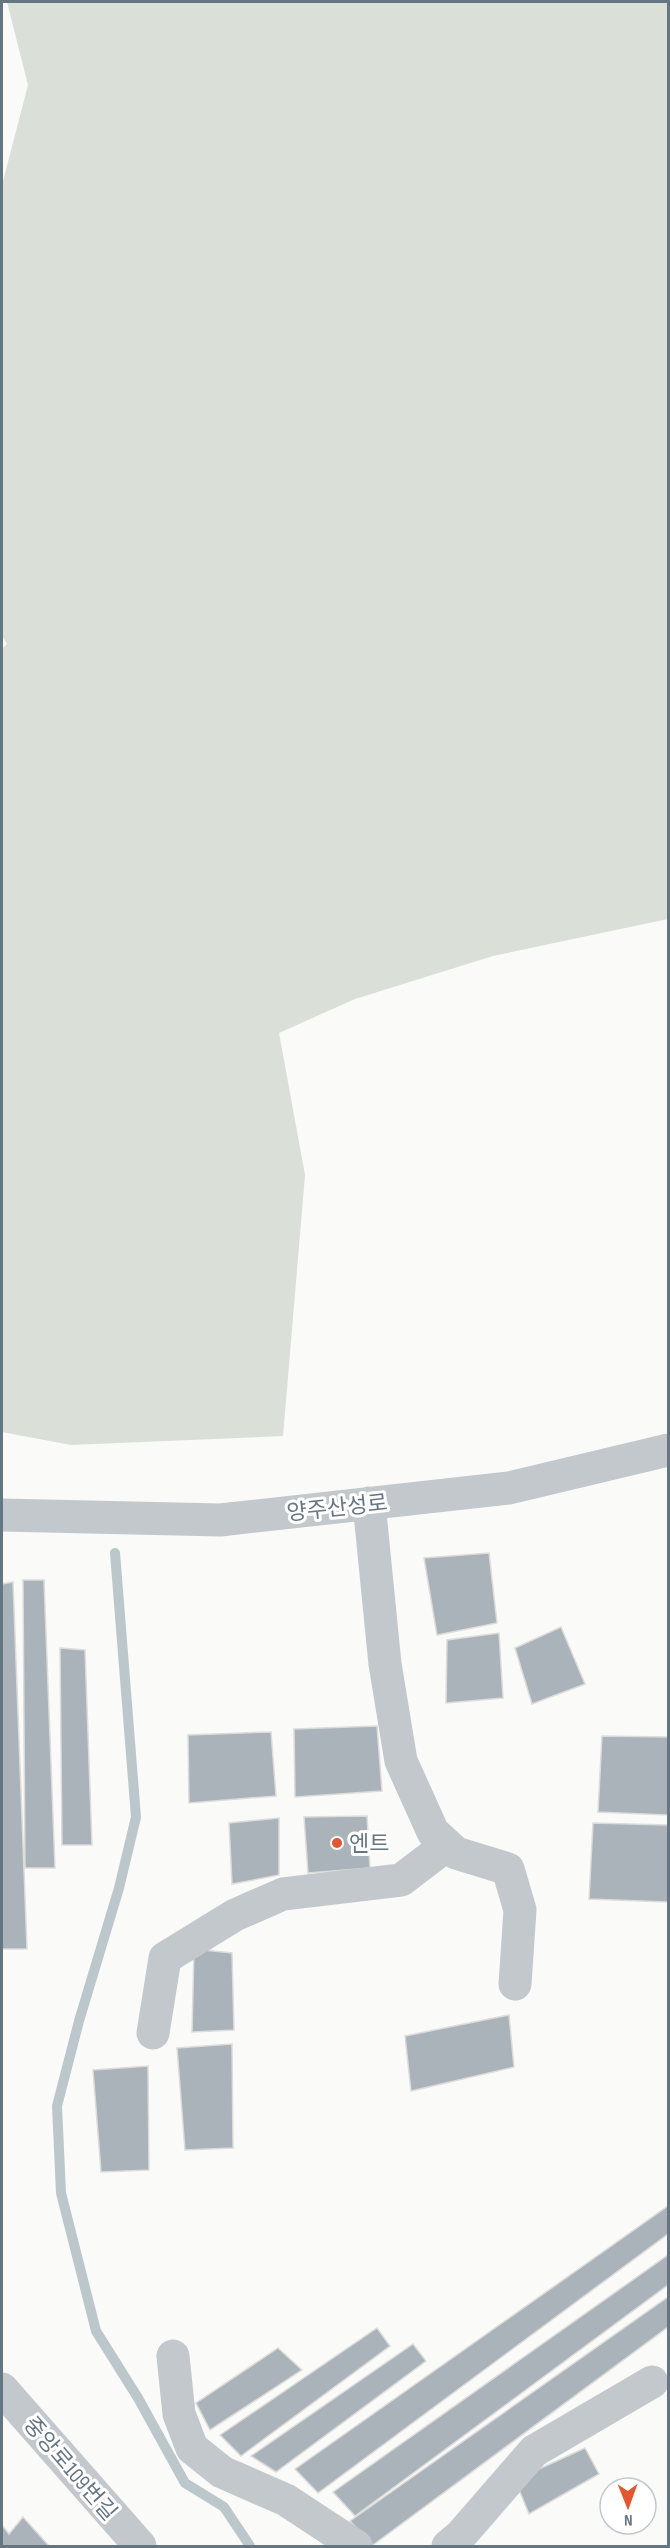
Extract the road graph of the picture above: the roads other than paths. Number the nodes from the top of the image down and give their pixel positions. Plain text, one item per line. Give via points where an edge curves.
1 (669, 1450) edge
2 (369, 1503) junction
3 (2, 1515) edge
4 (447, 1845) junction
5 (515, 1984) dead end
6 (153, 2033) dead end
7 (173, 2356) dead end
8 (652, 2382) dead end
9 (2, 2389) edge
10 (140, 2547) edge
11 (356, 2547) edge
12 (448, 2547) edge

1 - 2 street, 양주산성로 via 509,1488
2 - 3 street, 양주산성로 via 220,1520
2 - 4 street via 385,1664 401,1761 434,1832
4 - 5 street via 456,1853 508,1869 520,1910
4 - 6 street via 401,1880 282,1894 192,1940 165,1958
7 - 11 street via 179,2414 192,2448 222,2472 286,2500
8 - 12 street via 534,2451
9 - 10 street, 중앙로109번길

